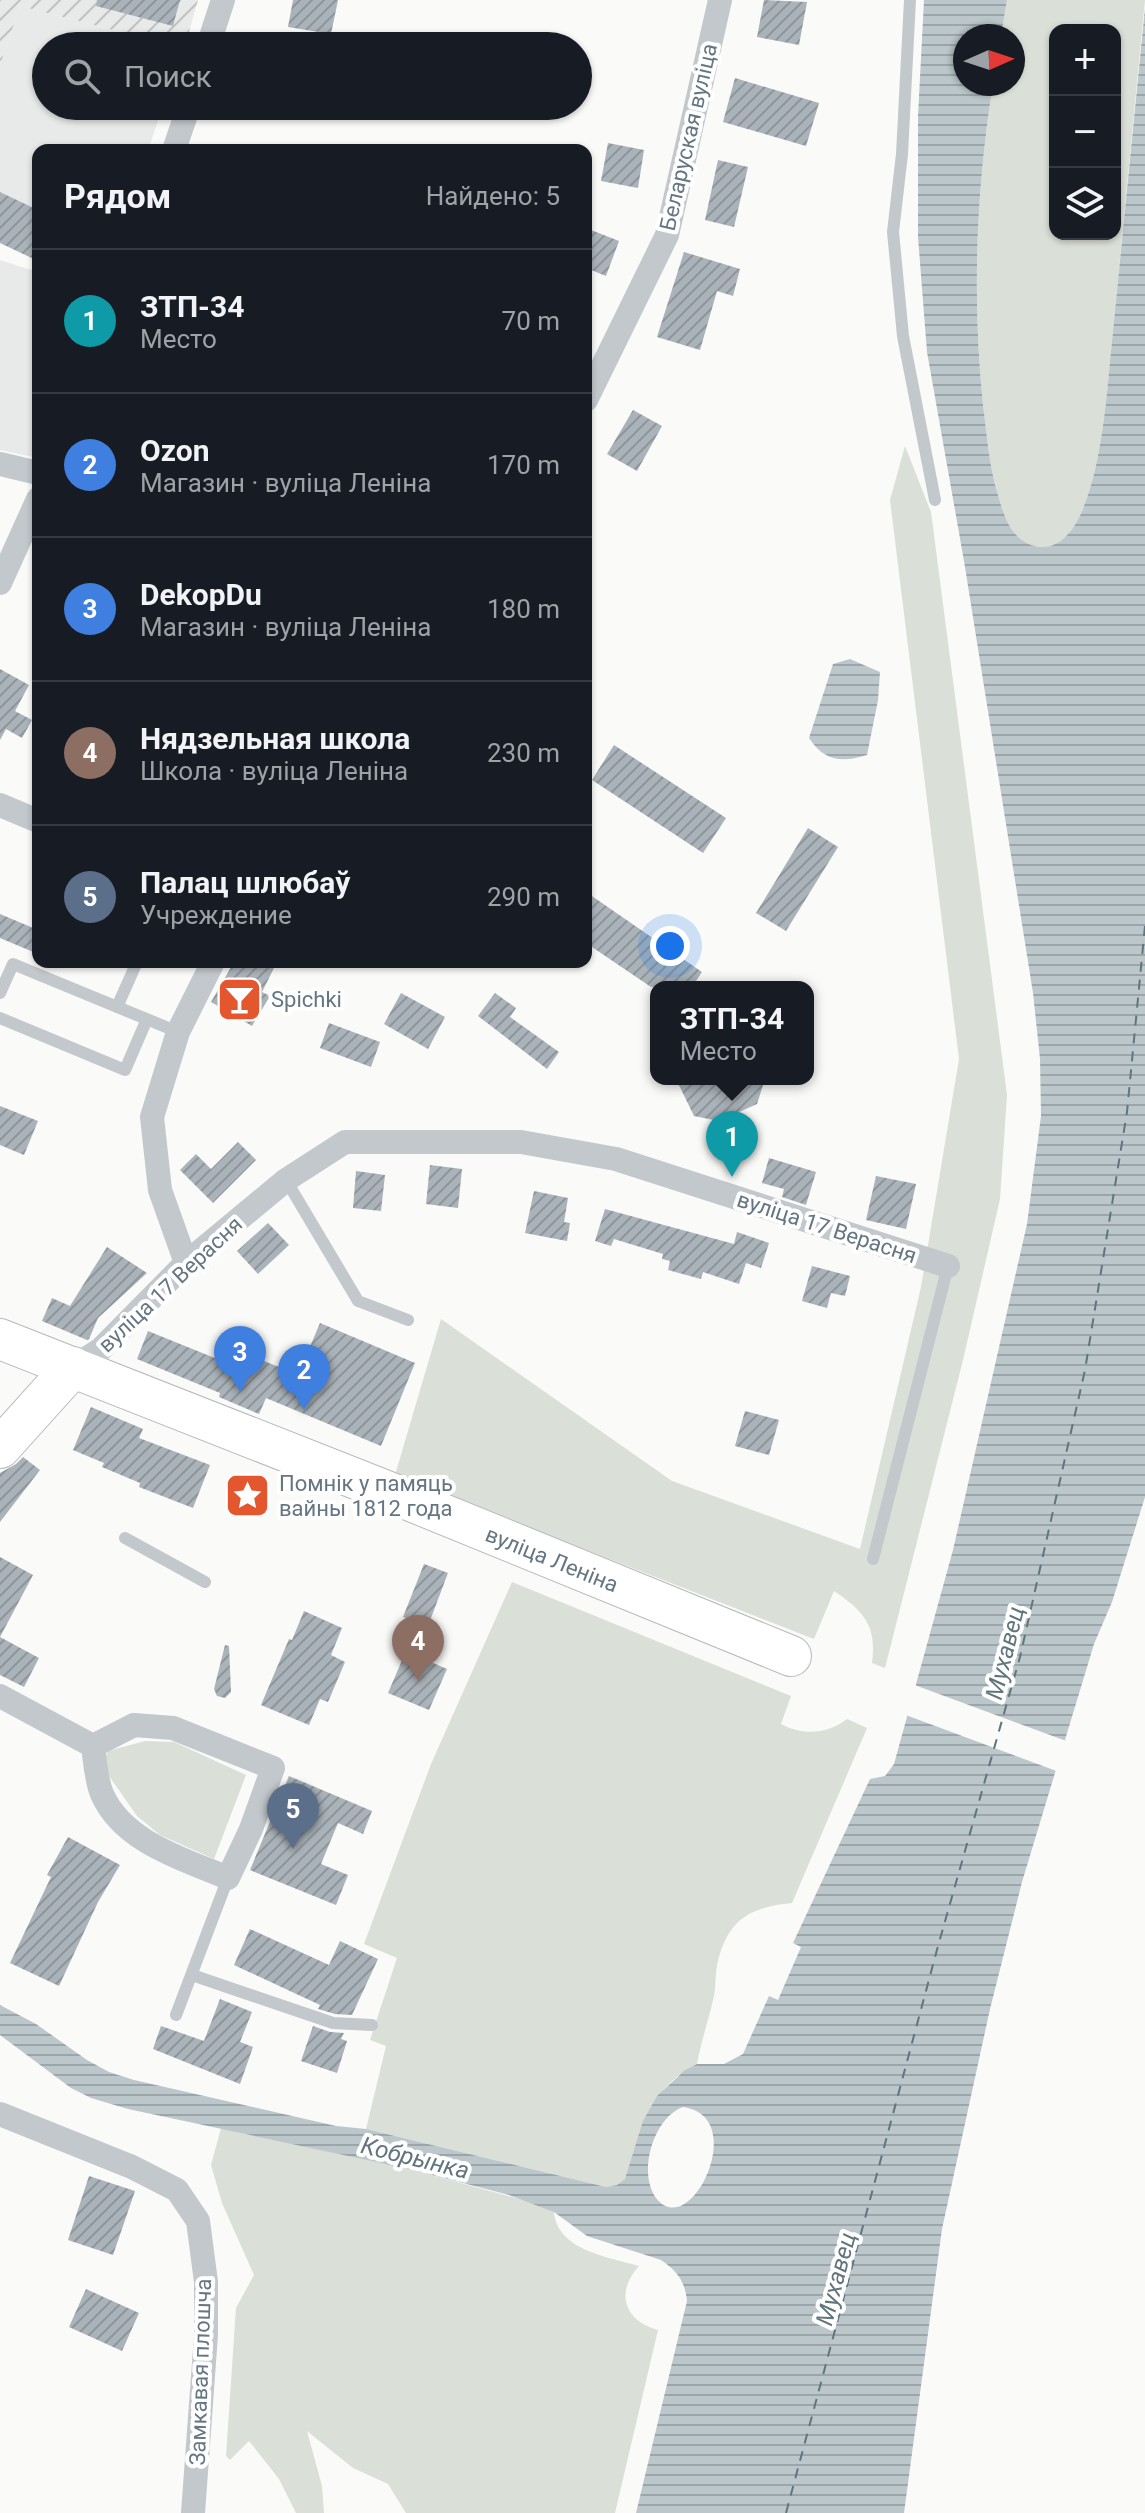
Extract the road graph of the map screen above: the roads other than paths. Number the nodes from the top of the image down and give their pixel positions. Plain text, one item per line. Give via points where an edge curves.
1 (223, 0) edge
2 (720, 0) edge
3 (910, 0) edge
4 (213, 32) edge
5 (184, 120) edge
6 (176, 144) edge
7 (592, 388) edge
8 (0, 464) edge
9 (32, 472) edge
10 (935, 500) dead end
11 (32, 512) edge
12 (0, 583) edge
13 (0, 805) edge
14 (32, 818) edge
15 (134, 968) edge
16 (210, 968) edge
17 (0, 993) edge
18 (117, 1007) junction
19 (0, 1018) edge
20 (147, 1019) junction
21 (178, 1032) junction
22 (286, 1180) junction
23 (186, 1263) junction
24 (948, 1266) joint
25 (408, 1320) dead end
26 (0, 1339) edge
27 (73, 1367) junction
28 (0, 1448) edge
29 (125, 1538) dead end
30 (873, 1559) dead end
31 (205, 1582) dead end
32 (791, 1656) dead end
33 (0, 1696) edge
34 (93, 1746) junction
35 (228, 1878) junction
36 (192, 1975) junction
37 (176, 2015) dead end
38 (372, 2025) dead end
39 (0, 2114) edge
40 (193, 2513) edge

1 - 4 street
2 - 7 street, Беларуская вуліца via 667,235
3 - 10 lane via 893,232 903,336
5 - 6 street
8 - 9 street
11 - 12 street
13 - 14 street
15 - 18 lane
16 - 21 street
17 - 18 lane via 13,964
18 - 20 lane
19 - 20 lane via 125,1070
20 - 21 lane
21 - 23 street via 152,1117 160,1190
22 - 23 street, вуліца 17 Верасня
22 - 24 street, вуліца 17 Верасня via 345,1142 521,1142 616,1159
22 - 25 lane via 358,1301
23 - 27 street, вуліца 17 Верасня via 101,1349
24 - 30 lane
26 - 27 main road, вуліца Леніна
27 - 28 main road
27 - 32 main road, вуліца Леніна
29 - 31 lane
33 - 34 street
34 - 35 street via 101,1793 117,1820 150,1844
34 - 35 street via 134,1725 173,1728 273,1768
35 - 36 lane
36 - 37 lane
36 - 38 lane via 333,2023
39 - 40 street, Замкавая плошча via 177,2190 198,2221 206,2335

